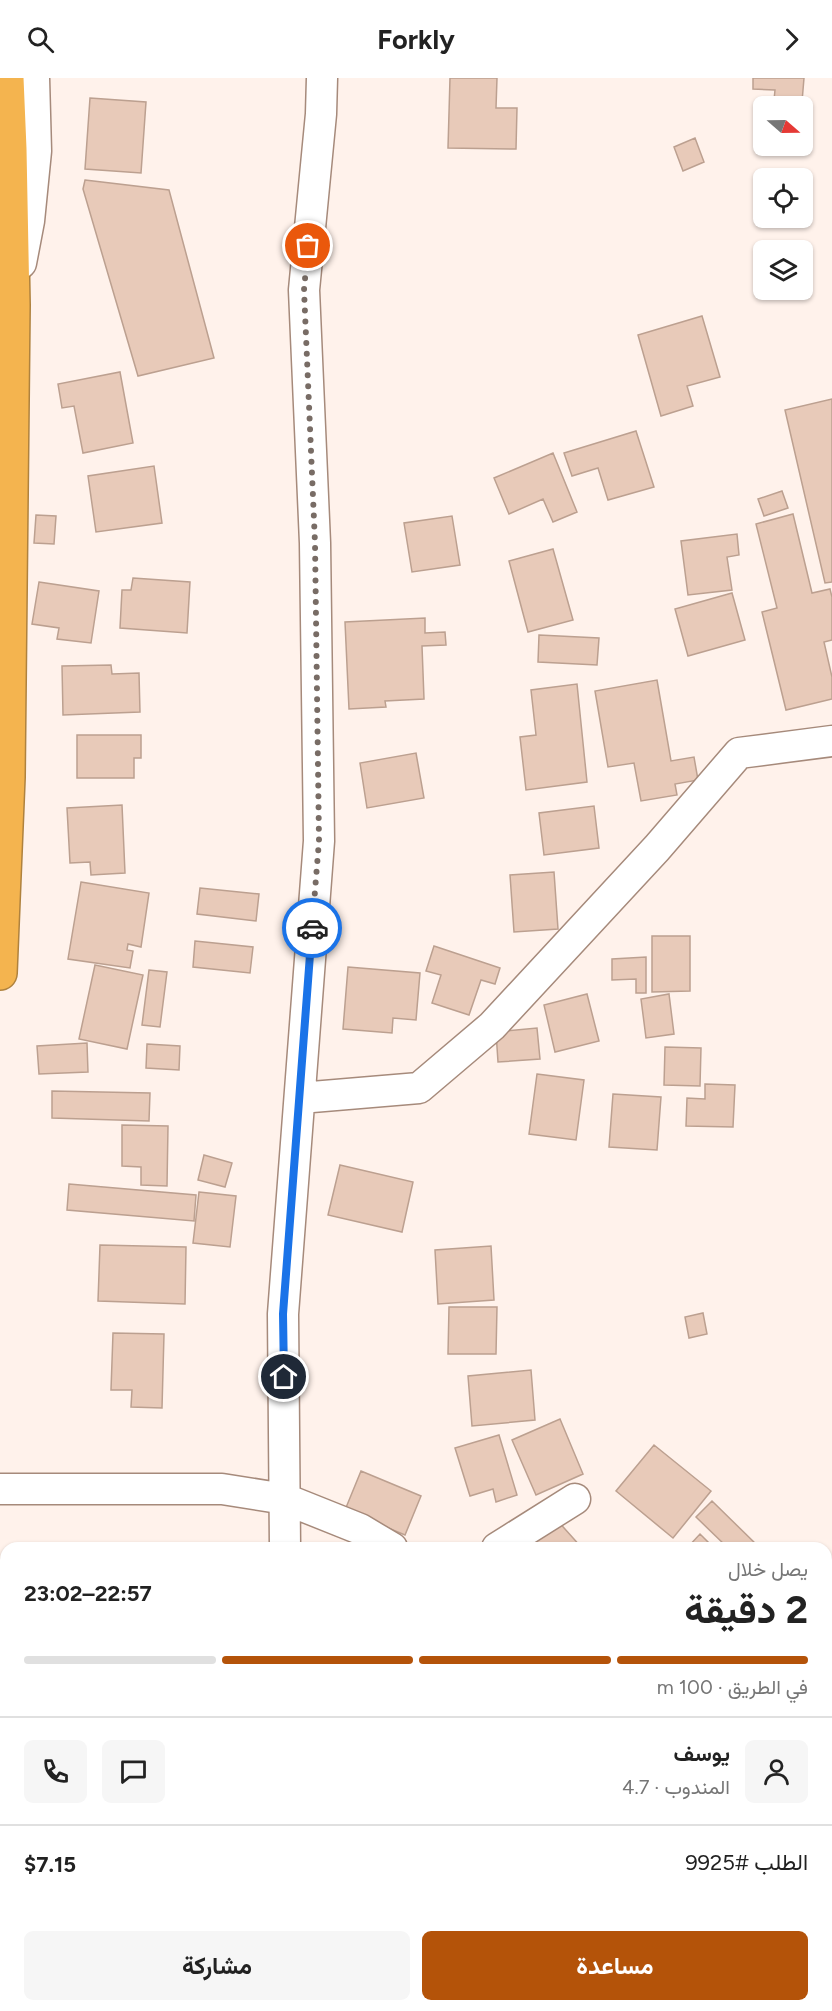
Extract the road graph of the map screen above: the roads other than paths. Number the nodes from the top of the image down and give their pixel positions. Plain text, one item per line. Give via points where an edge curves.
1 (7, 78) edge
2 (34, 78) edge
3 (322, 78) edge
4 (13, 304) junction
5 (832, 741) edge
6 (0, 973) edge
7 (300, 1098) junction
8 (0, 1488) edge
9 (285, 1498) junction
10 (575, 1499) dead end
11 (285, 1542) edge
12 (382, 1542) edge
13 (507, 1542) edge

1 - 4 highway
2 - 4 street via 36,151
3 - 7 street via 304,290 315,543 319,841
4 - 6 highway via 8,777
5 - 7 street via 739,753 492,1026 419,1088
7 - 9 street via 283,1314
8 - 9 street via 222,1489
9 - 11 street
9 - 12 street
10 - 13 street

